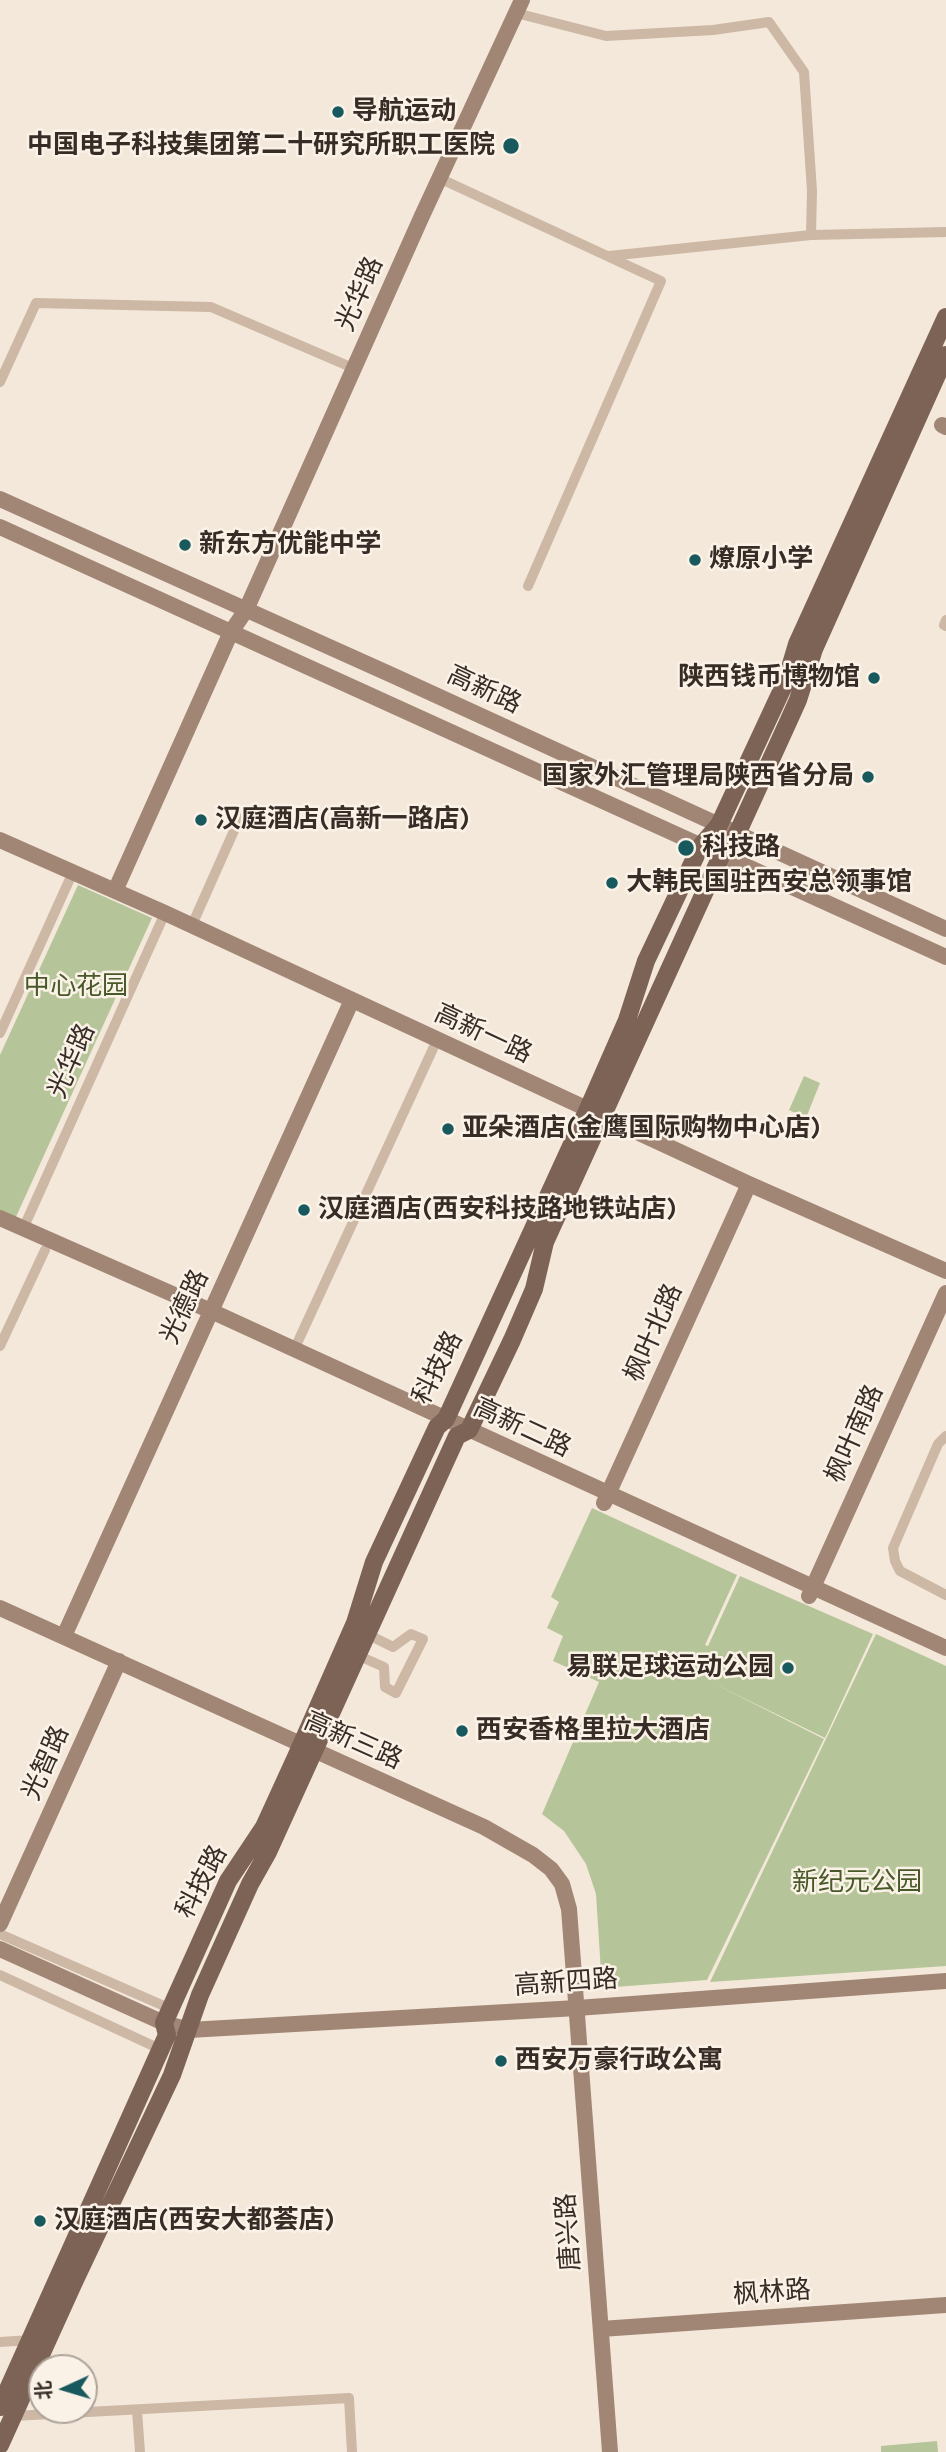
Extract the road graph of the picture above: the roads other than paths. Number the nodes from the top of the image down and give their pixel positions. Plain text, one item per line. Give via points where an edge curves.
1 (519, 7) edge
2 (439, 178) junction
3 (946, 232) edge
4 (811, 234) junction
5 (606, 256) junction
6 (946, 317) edge
7 (946, 355) edge
8 (353, 368) junction
9 (0, 382) edge
10 (0, 499) edge
11 (0, 527) edge
12 (528, 586) dead end
13 (246, 610) junction
14 (946, 620) edge
15 (946, 626) edge
16 (236, 634) junction
17 (241, 815) dead end
18 (719, 825) junction
19 (737, 834) junction
20 (0, 841) edge
21 (700, 848) junction
22 (721, 856) junction
23 (73, 872) junction
24 (120, 893) junction
25 (165, 913) junction
26 (192, 925) junction
27 (946, 929) edge
28 (946, 957) edge
29 (352, 1000) junction
30 (0, 1032) edge
31 (437, 1040) junction
32 (595, 1112) junction
33 (749, 1184) junction
34 (0, 1218) edge
35 (0, 1229) edge
36 (23, 1229) junction
37 (45, 1250) junction
38 (946, 1271) edge
39 (946, 1293) edge
40 (208, 1316) junction
41 (0, 1346) edge
42 (294, 1350) junction
43 (441, 1423) junction
44 (463, 1433) junction
45 (946, 1436) edge
46 (606, 1499) junction
47 (811, 1592) junction
48 (946, 1595) edge
49 (0, 1608) edge
50 (367, 1634) junction
51 (64, 1636) junction
52 (946, 1648) edge
53 (357, 1656) junction
54 (946, 1658) edge
55 (119, 1661) junction
56 (307, 1748) junction
57 (0, 1924) edge
58 (0, 1934) edge
59 (0, 1949) edge
60 (0, 1960) edge
61 (0, 1975) edge
62 (946, 1981) edge
63 (577, 2008) junction
64 (166, 2029) junction
65 (189, 2030) junction
66 (946, 2305) edge
67 (601, 2329) junction
68 (31, 2340) junction
69 (0, 2342) edge
70 (7, 2411) edge
71 (137, 2411) junction
72 (0, 2445) edge
73 (140, 2452) edge
74 (352, 2452) edge
75 (610, 2452) edge

1 - 2 street, 光华路
1 - 4 street via 606,36 769,22 804,72
2 - 5 street
2 - 8 street, 光华路
3 - 4 street
4 - 5 street
5 - 12 street via 661,281
6 - 18 main road, 科技路
7 - 19 main road, 科技路
8 - 9 street via 211,307 36,303
8 - 13 street, 光华路
10 - 13 street, 高新路
11 - 16 street, 高新路
13 - 16 street, 光华路
13 - 18 street, 高新路
14 - 15 street
16 - 21 street, 高新路
16 - 24 street, 光华路
17 - 26 street
18 - 19 street, 高新路
18 - 21 main road, 科技路
19 - 22 main road, 科技路
19 - 27 street, 高新路
20 - 23 street, 高新一路
21 - 22 street, 高新路
21 - 32 main road, 科技路 via 646,961
22 - 28 street, 高新路
22 - 32 main road, 科技路
23 - 24 street, 高新一路
23 - 30 street
24 - 25 street, 高新一路
25 - 26 street, 高新一路
25 - 36 street, 光华路
26 - 29 street, 高新一路
29 - 31 street, 高新一路
29 - 40 street, 光德路
31 - 32 street, 高新一路
31 - 42 street
32 - 33 street, 高新一路
32 - 43 main road, 科技路
32 - 44 main road, 科技路 via 545,1242 534,1289
33 - 38 street, 高新一路
33 - 46 street, 枫叶北路
34 - 36 street, 高新二路
35 - 37 street, 高新二路
36 - 40 street, 高新二路
37 - 40 street, 高新二路
37 - 41 street
39 - 47 street, 枫叶南路
40 - 42 street, 高新二路
40 - 43 street, 高新二路
40 - 51 street, 光德路
42 - 43 street, 高新二路
43 - 44 street, 高新二路
43 - 56 main road, 科技路 via 374,1562
44 - 46 street, 高新二路
44 - 50 main road, 科技路
45 - 48 street via 938,1444 893,1548 900,1571
46 - 47 street, 高新二路
47 - 52 street, 高新二路
47 - 54 street, 高新二路
49 - 51 street, 高新三路
50 - 53 main road, 科技路
50 - 53 street via 393,1647 411,1634 423,1639 397,1693 385,1687 384,1667
51 - 55 street, 高新三路
53 - 56 main road, 科技路
55 - 56 street, 高新三路
55 - 57 street, 光智路
56 - 63 street, 高新三路 via 484,1827 551,1869 562,1884 569,1909
56 - 64 main road, 科技路 via 228,1881
56 - 65 main road, 科技路 via 268,1852 245,1894
58 - 64 street
59 - 64 street, 高新四路
60 - 64 street, 高新四路
61 - 64 street
62 - 63 street, 高新四路
63 - 65 street, 高新四路
63 - 67 street, 唐兴路
64 - 65 street, 高新四路
64 - 68 main road, 科技路
65 - 70 main road, 科技路 via 74,2282
66 - 67 street, 枫林路
67 - 75 street, 唐兴路
68 - 69 street
68 - 70 main road, 科技路
70 - 71 street
70 - 72 main road, 科技路
71 - 73 street
71 - 74 street via 349,2398

